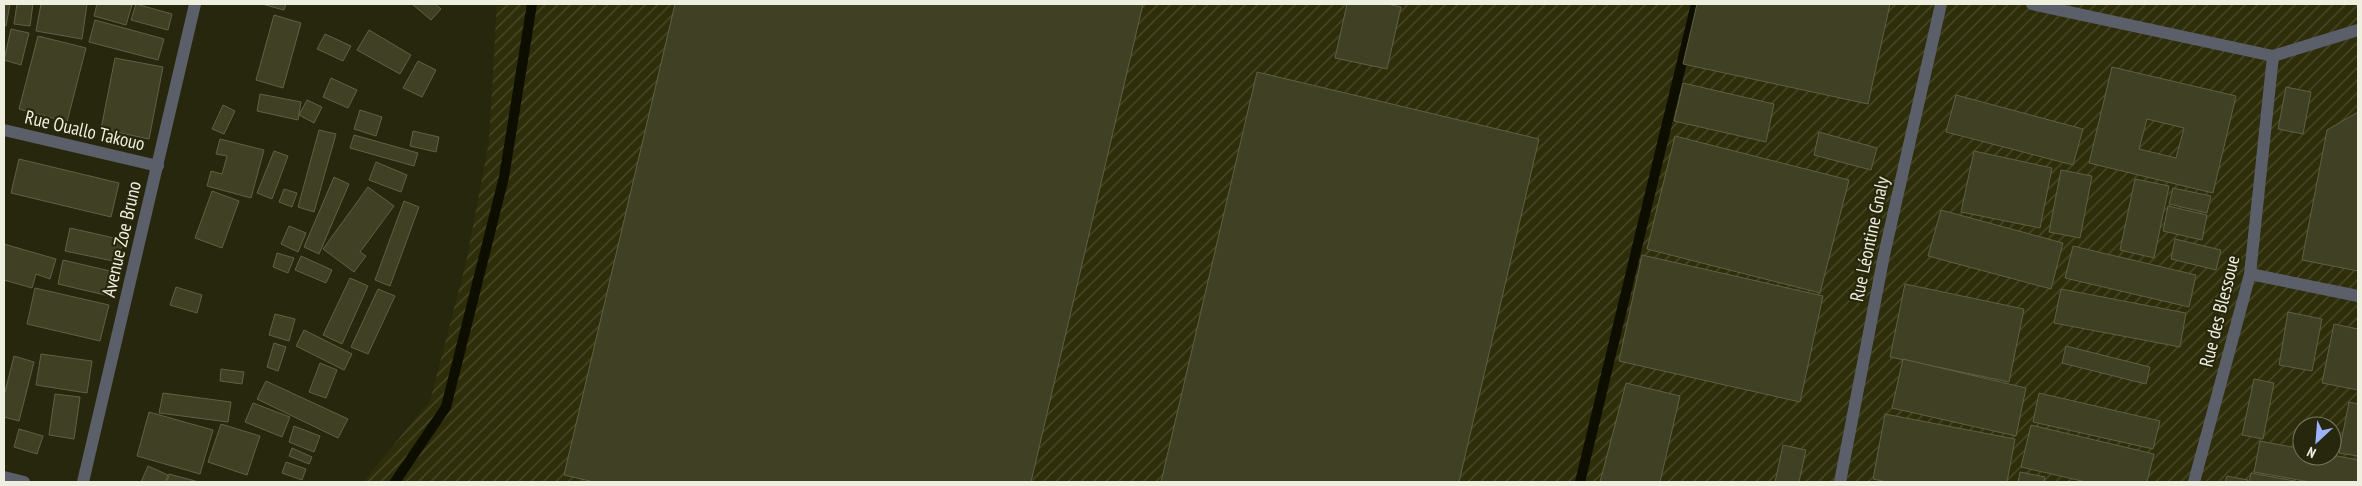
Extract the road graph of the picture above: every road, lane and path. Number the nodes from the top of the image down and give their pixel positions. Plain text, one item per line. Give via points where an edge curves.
1 (195, 4) edge
2 (1940, 4) edge
3 (2032, 4) edge
4 (2358, 30) edge
5 (2273, 56) junction
6 (4, 130) edge
7 (158, 166) junction
8 (2250, 274) junction
9 (2358, 296) edge
10 (4, 477) edge
11 (24, 482) edge
12 (83, 482) edge
13 (1840, 482) edge
14 (2194, 482) edge

1 - 7 street, Avenue Zoe Bruno
2 - 13 street, Rue Léontine Gnaly via 1884,255
3 - 5 street
4 - 5 street
5 - 8 street, Rue des Blessoue
6 - 7 street, Rue Ouallo Takouo
7 - 12 street, Avenue Zoe Bruno
8 - 9 street
8 - 14 street, Rue des Blessoue
10 - 11 street

